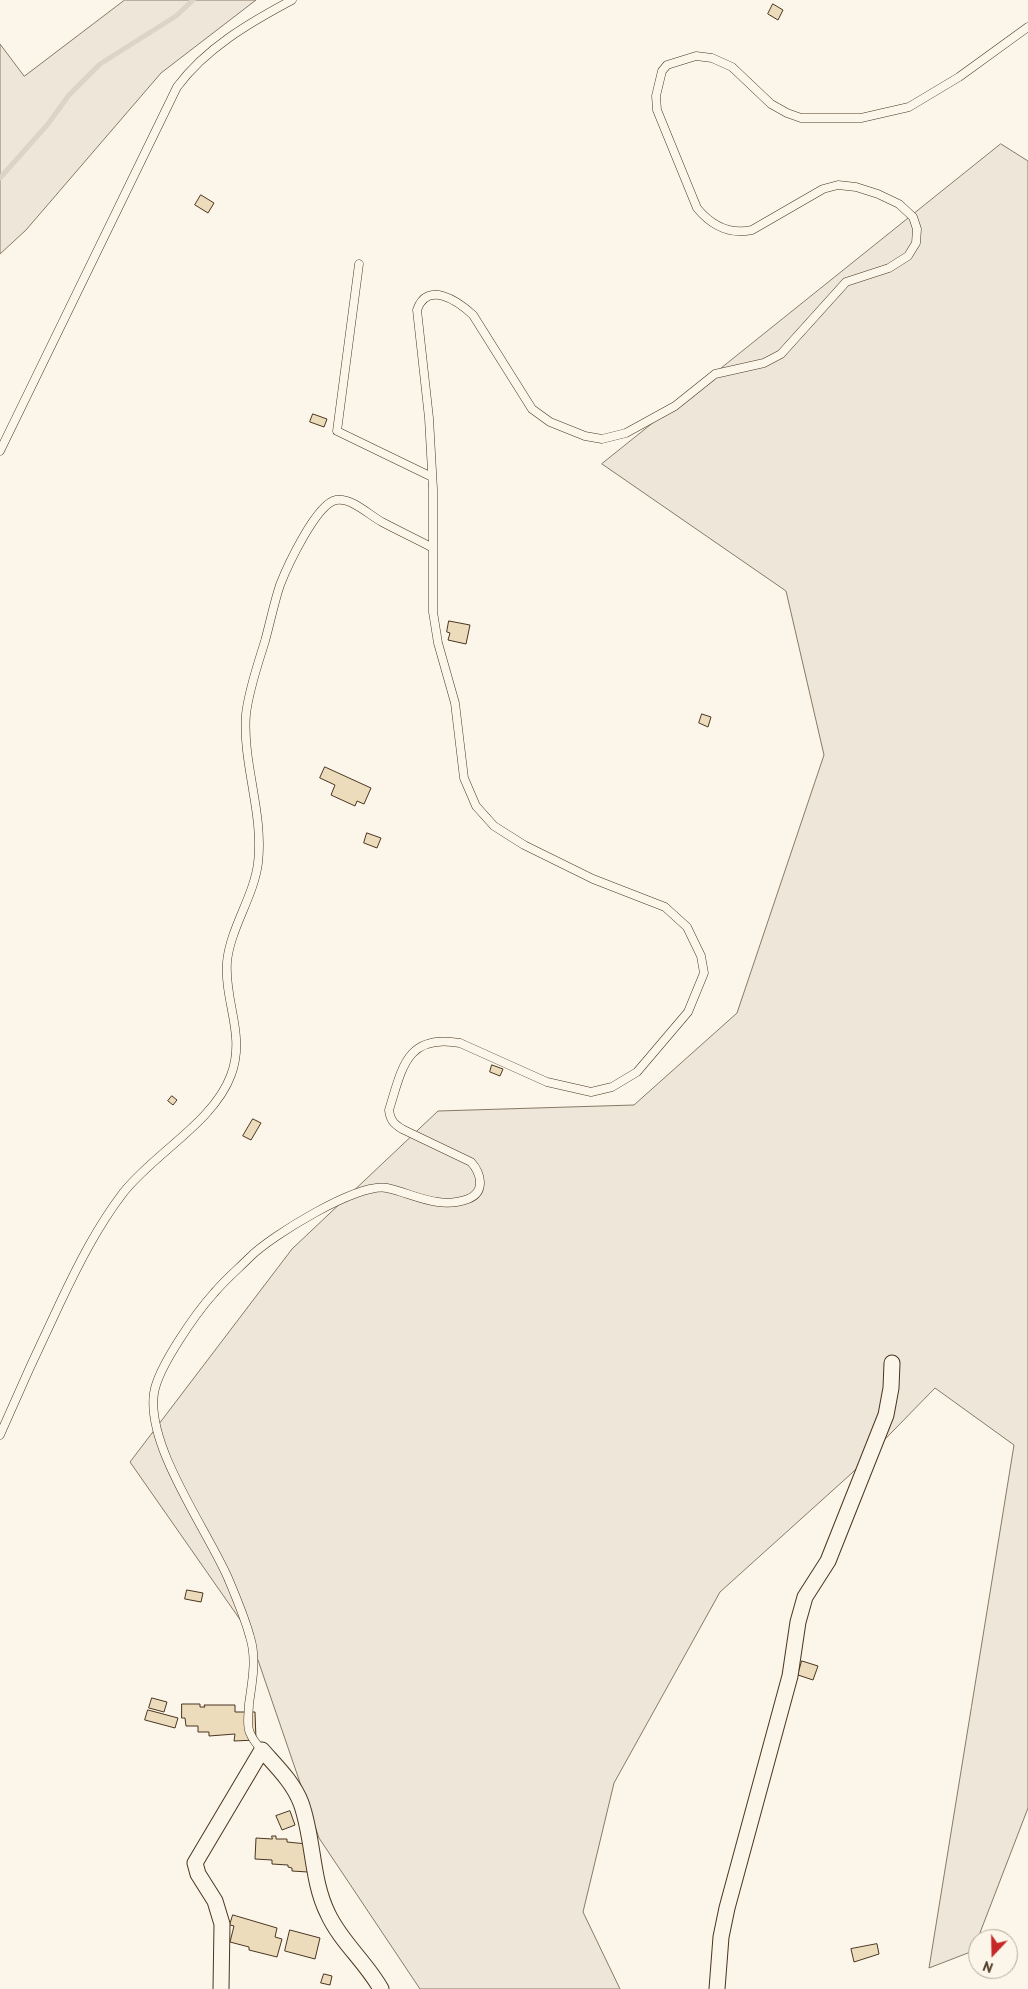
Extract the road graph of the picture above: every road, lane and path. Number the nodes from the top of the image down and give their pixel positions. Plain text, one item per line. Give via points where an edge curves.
1 (292, 0) edge
2 (1028, 27) edge
3 (359, 264) dead end
4 (0, 451) edge
5 (432, 476) junction
6 (433, 548) junction
7 (892, 1362) dead end
8 (0, 1434) edge
9 (262, 1750) junction
10 (222, 1989) edge
11 (382, 1989) edge
12 (717, 1989) edge

1 - 4 lane via 247,24 189,70 177,87
2 - 5 lane via 959,77 909,107 861,118 801,118 788,113 771,104 732,68 712,58 696,56 667,65 658,82 657,110 697,208 705,218 728,230 752,230 823,189 838,185 856,187 899,204 913,217 916,243 908,256 890,268 846,282 781,354 764,363 715,374 675,406 626,433 602,439 550,422 532,409 473,315 460,303 444,296 425,296 417,310
3 - 5 lane via 337,431
5 - 6 lane
6 - 8 lane via 351,503 339,500 324,507 304,535 280,586 246,714 259,845 258,866 227,960 237,1055 226,1090 138,1177 106,1218 75,1273
6 - 9 lane via 433,612 438,643 455,703 464,778 476,806 494,826 524,845 593,879 665,907 687,927 701,956 704,973 688,1012 637,1072 612,1087 591,1092 547,1082 460,1043 446,1040 415,1050 405,1061 389,1110 390,1117 402,1129 471,1162 478,1169 481,1180 478,1192 470,1199 450,1203 429,1202 384,1187 355,1193 303,1218 253,1254 214,1293 161,1370 154,1392 153,1416 162,1450 228,1578 250,1637 254,1665 249,1731
7 - 12 street via 886,1415 828,1561 805,1597 798,1622 790,1676 727,1908 721,1936
9 - 10 street via 195,1864 215,1900 222,1924
9 - 11 street via 288,1780 300,1801 309,1831 320,1896 328,1916

